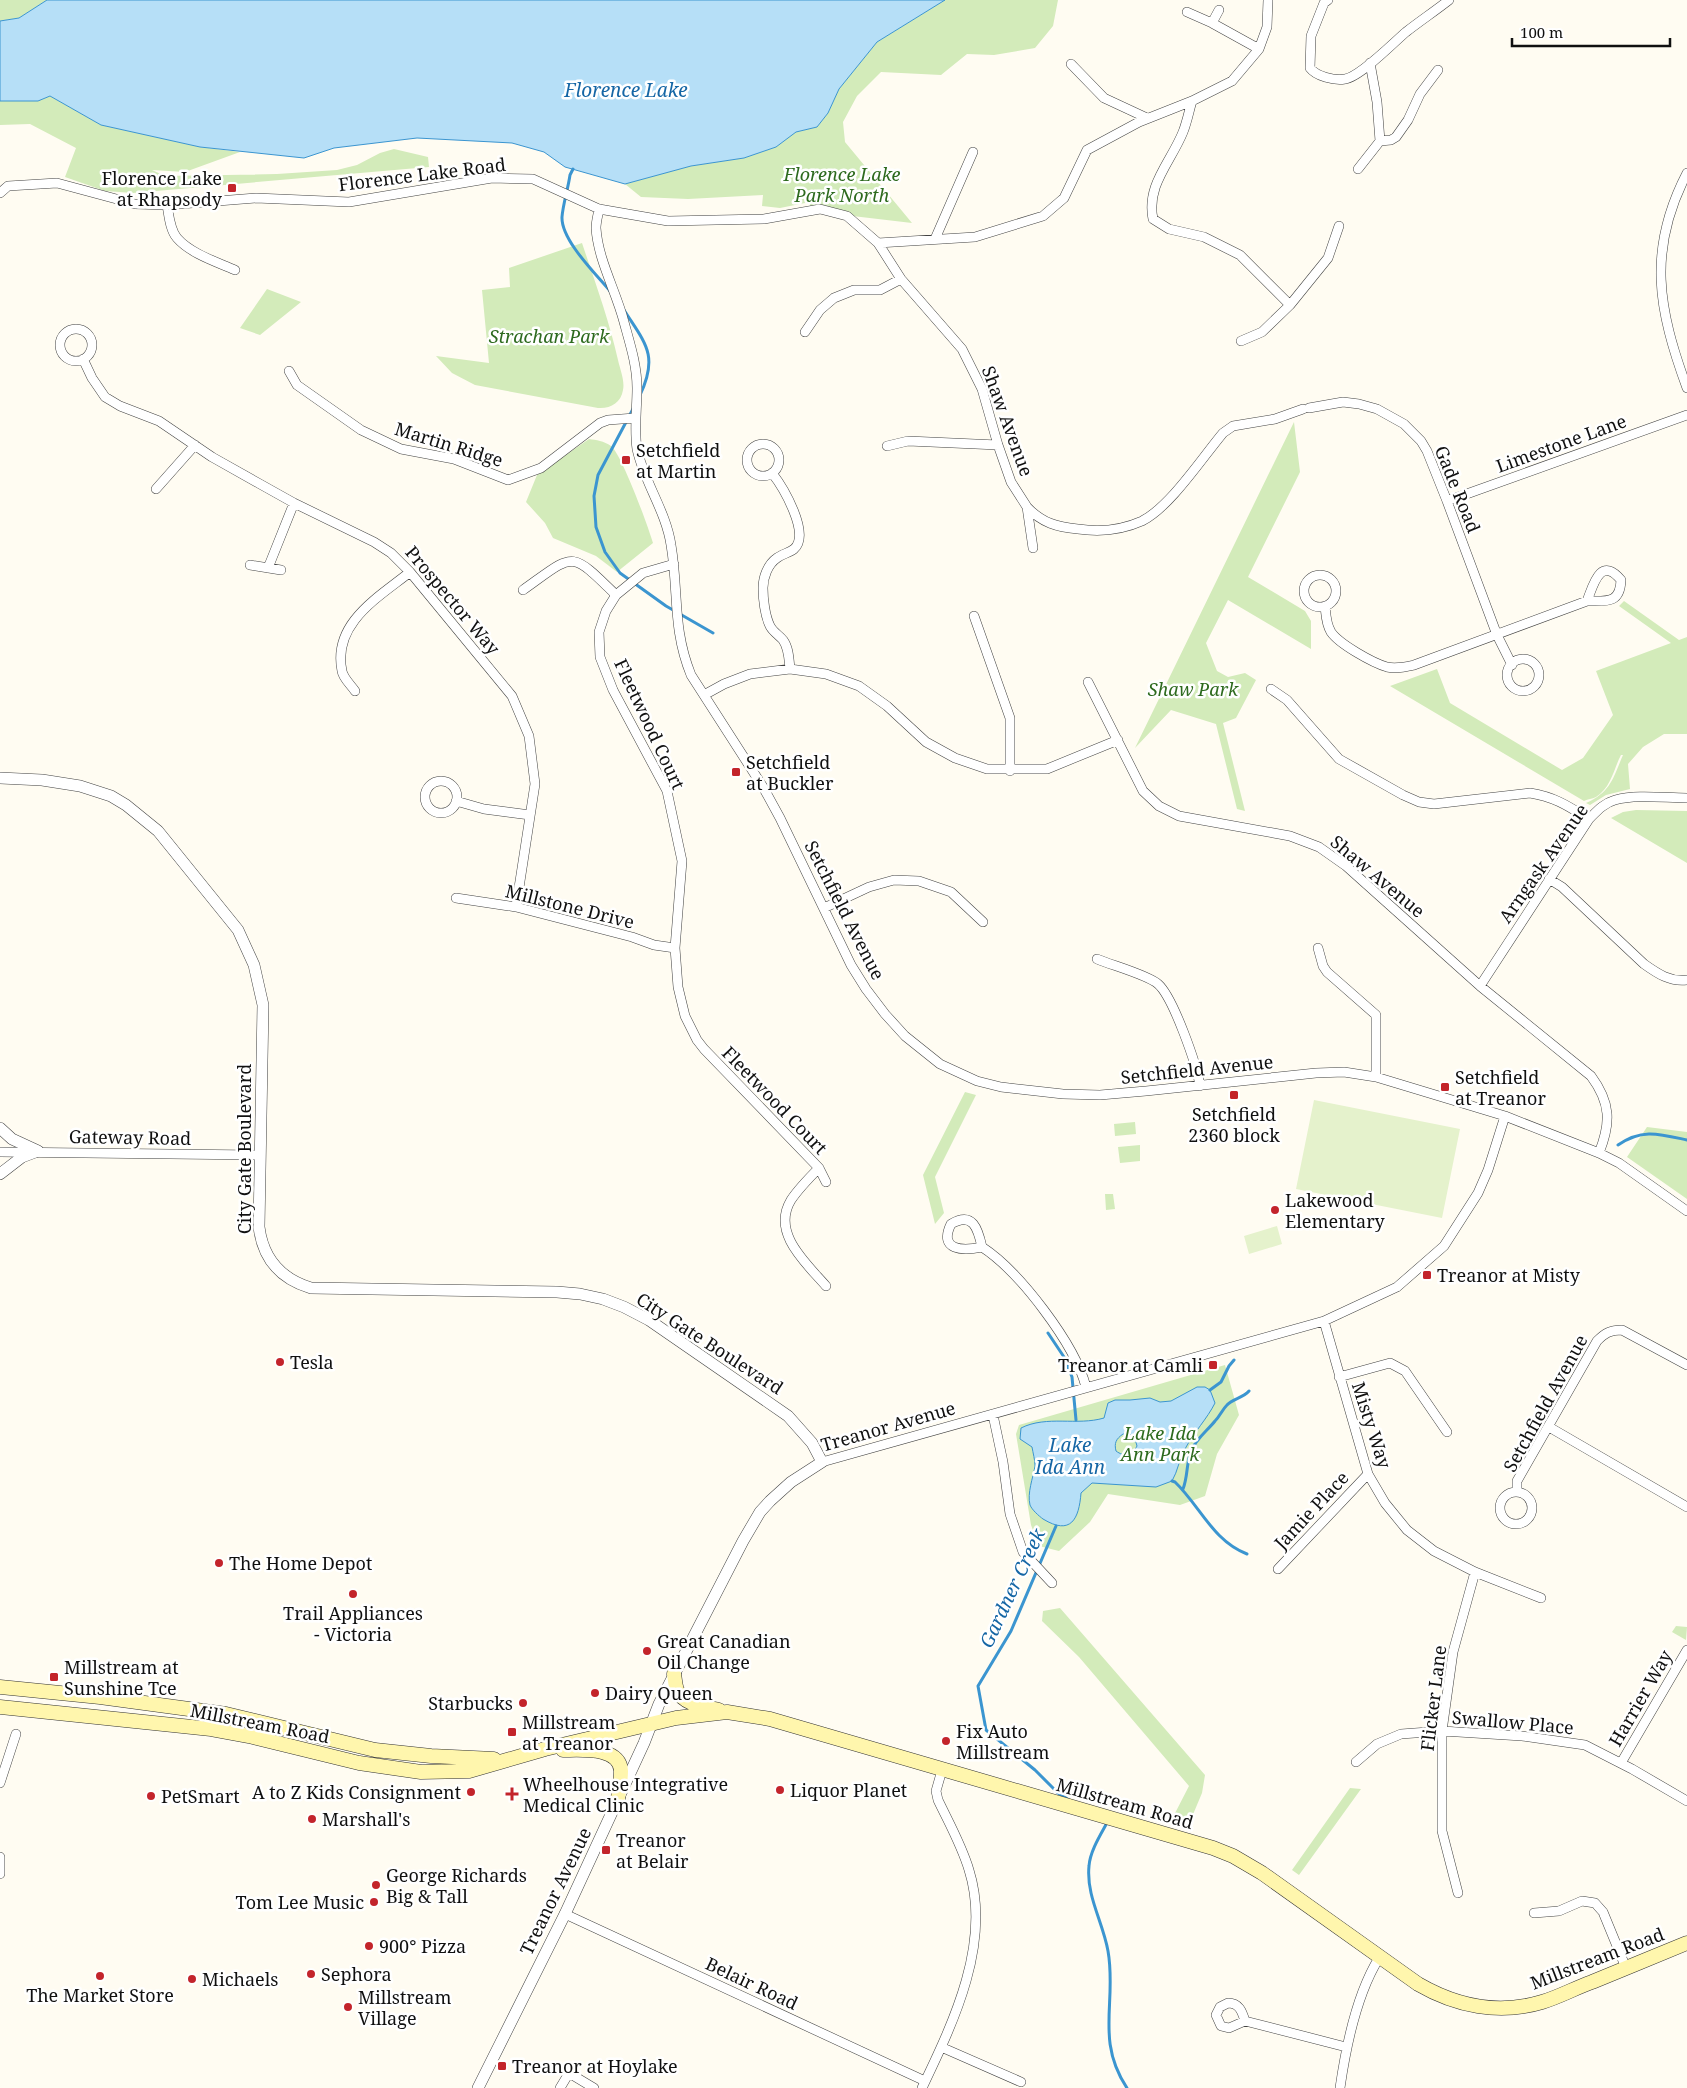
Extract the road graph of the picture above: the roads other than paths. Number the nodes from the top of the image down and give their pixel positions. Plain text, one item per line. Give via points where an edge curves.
1 (1268, 0) edge
2 (1328, 0) edge
3 (1450, 0) edge
4 (1219, 10) dead end
5 (1187, 12) dead end
6 (1212, 23) junction
7 (1259, 49) junction
8 (1370, 63) junction
9 (1071, 64) dead end
10 (1438, 70) dead end
11 (1192, 102) junction
12 (1147, 118) junction
13 (1380, 141) junction
14 (973, 152) dead end
15 (1358, 169) dead end
16 (1687, 173) edge
17 (0, 193) edge
18 (168, 205) junction
19 (600, 209) junction
20 (1339, 226) dead end
21 (935, 239) junction
22 (878, 243) junction
23 (235, 270) dead end
24 (901, 279) junction
25 (1290, 305) junction
26 (805, 332) dead end
27 (1241, 341) dead end
28 (83, 359) dead end
29 (288, 371) dead end
30 (1687, 388) edge
31 (1687, 415) edge
32 (636, 418) junction
33 (194, 445) junction
34 (998, 445) junction
35 (887, 446) dead end
36 (772, 473) dead end
37 (156, 489) dead end
38 (1447, 501) junction
39 (294, 503) junction
40 (1026, 507) junction
41 (1033, 548) dead end
42 (674, 564) junction
43 (250, 565) dead end
44 (268, 568) junction
45 (281, 570) dead end
46 (410, 572) junction
47 (523, 590) dead end
48 (616, 595) junction
49 (1587, 601) dead end
50 (1325, 606) dead end
51 (974, 616) dead end
52 (1497, 635) junction
53 (1512, 665) dead end
54 (790, 669) junction
55 (1088, 682) dead end
56 (1271, 688) dead end
57 (355, 691) dead end
58 (704, 695) junction
59 (1118, 740) junction
60 (1010, 771) junction
61 (0, 778) edge
62 (1687, 798) edge
63 (456, 801) dead end
64 (530, 815) junction
65 (1589, 819) junction
66 (1549, 879) junction
67 (456, 898) dead end
68 (516, 907) junction
69 (824, 908) junction
70 (983, 922) dead end
71 (675, 948) junction
72 (1318, 948) dead end
73 (1097, 959) dead end
74 (1687, 980) edge
75 (1480, 986) junction
76 (1376, 1077) junction
77 (1200, 1086) junction
78 (1505, 1116) junction
79 (0, 1128) edge
80 (38, 1151) junction
81 (0, 1152) edge
82 (1599, 1153) junction
83 (259, 1155) junction
84 (819, 1168) junction
85 (0, 1174) edge
86 (826, 1182) dead end
87 (1687, 1211) edge
88 (982, 1247) dead end
89 (826, 1286) dead end
90 (1324, 1320) junction
91 (1687, 1365) edge
92 (1339, 1377) junction
93 (1086, 1387) junction
94 (993, 1414) junction
95 (1549, 1427) junction
96 (1447, 1432) dead end
97 (822, 1462) junction
98 (1368, 1474) junction
99 (1517, 1492) dead end
100 (1687, 1506) edge
101 (1278, 1569) dead end
102 (1475, 1572) junction
103 (1052, 1584) dead end
104 (1541, 1598) dead end
105 (1687, 1650) edge
106 (674, 1674) junction
107 (0, 1687) edge
108 (0, 1707) edge
109 (727, 1712) junction
110 (652, 1724) junction
111 (1442, 1731) junction
112 (16, 1734) dead end
113 (545, 1749) junction
114 (510, 1760) junction
115 (1356, 1762) dead end
116 (1621, 1763) junction
117 (942, 1770) junction
118 (0, 1783) edge
119 (618, 1799) junction
120 (1687, 1801) edge
121 (0, 1857) edge
122 (0, 1874) edge
123 (1458, 1893) dead end
124 (1534, 1913) dead end
125 (565, 1914) junction
126 (1687, 1943) edge
127 (1379, 1958) junction
128 (1626, 1968) junction
129 (1245, 2021) dead end
130 (941, 2047) junction
131 (1346, 2047) junction
132 (1022, 2082) dead end
133 (924, 2085) edge
134 (478, 2088) edge
135 (560, 2088) edge
136 (594, 2088) edge
137 (1340, 2088) edge

1 - 7 street via 1268,27
2 - 8 street via 1311,36 1310,68 1332,79 1346,79
3 - 8 street
4 - 6 street
5 - 6 street
6 - 7 street
7 - 11 street via 1232,81
8 - 13 street
9 - 12 street via 1104,98
10 - 13 street via 1420,94 1396,137
11 - 12 street
11 - 25 street via 1183,132 1155,183 1151,209 1153,220 1169,229 1204,237 1240,255
12 - 21 street via 1087,150 1064,198 1043,216 975,237
13 - 15 street
14 - 21 street
16 - 30 street via 1668,218 1661,247 1660,275 1664,316
17 - 18 street, Florence Lake Road via 8,186 57,183 135,204
18 - 19 street, Florence Lake Road via 256,198 349,202 492,178 533,179
18 - 23 street via 177,238 196,252
19 - 22 street, Florence Lake Road via 668,221 764,219 820,209 847,216
19 - 32 street, Setchfield Avenue via 596,226 598,244 635,359
20 - 25 street via 1328,258
21 - 22 street
22 - 24 street, Shaw Avenue
24 - 26 street via 880,290 854,290 834,298 820,310
24 - 34 street, Shaw Avenue via 962,349 982,389
25 - 27 street via 1262,332
28 - 33 street, Prospector Way via 105,397 160,421
29 - 32 street, Martin Ridge via 297,385 361,430 401,449 454,459 508,480 541,468 600,423
31 - 38 street, Limestone Lane
32 - 42 street, Setchfield Avenue via 638,451 668,528
33 - 37 street
33 - 39 street, Prospector Way
34 - 35 street via 908,441
34 - 40 street, Shaw Avenue via 1011,482
36 - 54 street via 782,486 801,533 798,545 770,565 763,590 767,619 787,646
38 - 40 street, Gade Road via 1427,451 1413,432 1377,408 1343,402 1234,426 1222,433 1167,502 1143,520 1121,528 1094,531 1056,527 1036,517
38 - 52 street, Gade Road
39 - 44 street
39 - 46 street, Prospector Way via 391,552
40 - 41 street, Shaw Avenue
42 - 48 street, Fleetwood Court via 643,573
42 - 58 street, Setchfield Avenue via 680,642 691,675
43 - 44 street
44 - 45 street
46 - 57 street via 362,610 344,638 342,673
46 - 64 street, Prospector Way via 512,696 530,736 535,784
47 - 48 street via 562,562 570,560 588,567
48 - 71 street, Fleetwood Court via 599,632 600,657 613,690 666,791 682,861
49 - 52 street
50 - 52 street via 1327,623 1341,642 1389,667 1414,665
51 - 60 street via 1010,718
52 - 53 street, Gade Road
54 - 58 street via 750,674
54 - 60 street via 826,674 858,686 887,706 926,742 987,770
55 - 59 street, Shaw Avenue
56 - 65 street via 1287,700 1339,759 1411,798 1434,804 1530,793 1561,801
58 - 69 street, Setchfield Avenue via 762,787
59 - 60 street via 1047,769
59 - 75 street, Shaw Avenue via 1142,790 1159,806 1179,816 1290,836 1319,847 1346,866
61 - 83 street, City Gate Boulevard via 80,786 111,796 126,805 158,831 238,930 254,964 262,1005
62 - 65 street, Arngask Avenue via 1626,798 1600,808
63 - 64 street via 484,809
64 - 68 street, Prospector Way
65 - 66 street, Arngask Avenue
66 - 74 street via 1562,887 1656,973 1678,981
66 - 75 street, Arngask Avenue
67 - 68 street, Millstone Drive
68 - 71 street, Millstone Drive
69 - 70 street via 894,880 919,881 951,892
69 - 77 street, Setchfield Avenue via 852,964 885,1014 922,1051 958,1073 1001,1087 1063,1094 1100,1095
71 - 84 street, Fleetwood Court via 682,1005 696,1040
72 - 76 street via 1327,972 1376,1015
73 - 77 street via 1153,980 1161,987 1198,1069
75 - 82 street, Shaw Avenue via 1591,1076 1599,1087 1608,1112 1606,1136
76 - 77 street, Setchfield Avenue via 1344,1072 1316,1073
76 - 78 street, Setchfield Avenue
78 - 82 street, Setchfield Avenue
78 - 90 street, Treanor Avenue via 1478,1193 1444,1246 1397,1287
79 - 80 street via 12,1139
80 - 81 street, Gateway Road
80 - 83 street, Gateway Road
80 - 85 street via 22,1157
82 - 87 street, Setchfield Avenue via 1619,1163
83 - 97 street, City Gate Boulevard via 261,1240 278,1270 299,1284 324,1289 557,1292 603,1299 649,1320 788,1416 812,1443
84 - 86 street, Fleetwood Court
84 - 89 street via 790,1202 786,1229 797,1253
88 - 93 street via 996,1256 1049,1316 1082,1372
90 - 92 street, Misty Way
90 - 93 street, Treanor Avenue
91 - 95 street, Setchfield Avenue via 1622,1330 1612,1330 1597,1342
92 - 96 street via 1390,1363 1405,1371
92 - 98 street, Misty Way
93 - 94 street, Treanor Avenue
94 - 97 street, Treanor Avenue
94 - 103 street via 1010,1514 1023,1552
95 - 99 street, Setchfield Avenue via 1517,1481
95 - 100 street
97 - 106 street, Treanor Avenue via 780,1491 760,1512
98 - 101 street, Jamie Place
98 - 102 street, Misty Way via 1407,1530 1434,1551
102 - 104 street, Misty Way
102 - 111 street, Flicker Lane via 1453,1652
105 - 116 street, Harrier Way
106 - 109 main road via 682,1697 694,1704
106 - 110 street, Treanor Avenue
107 - 114 main road, Millstream Road via 226,1714 375,1750
108 - 114 main road, Millstream Road via 211,1730 399,1770 469,1770
109 - 110 main road, Millstream Road
109 - 117 main road, Millstream Road via 770,1719
110 - 113 main road, Millstream Road
110 - 119 street, Treanor Avenue
111 - 115 street, Swallow Place via 1401,1734 1377,1744
111 - 116 street, Swallow Place via 1573,1743 1597,1750
111 - 123 street, Flicker Lane via 1442,1831
112 - 118 street
113 - 114 main road, Millstream Road
113 - 119 main road via 603,1751 615,1758 621,1769
116 - 120 street, Swallow Place
117 - 127 main road, Millstream Road via 1233,1856 1262,1873
117 - 130 street via 936,1791 969,1870 975,1905 973,1952 965,1986
119 - 125 street, Treanor Avenue
121 - 122 street
124 - 128 street via 1559,1911 1582,1901 1595,1903 1603,1912
125 - 133 street, Belair Road
125 - 134 street, Treanor Avenue
126 - 128 main road, Millstream Road
127 - 128 main road, Millstream Road via 1434,1994 1461,2004 1492,2008 1542,2002
127 - 131 street via 1370,1973
129 - 131 street
130 - 132 street
130 - 133 street
131 - 137 street
135 - 136 street via 569,2073

